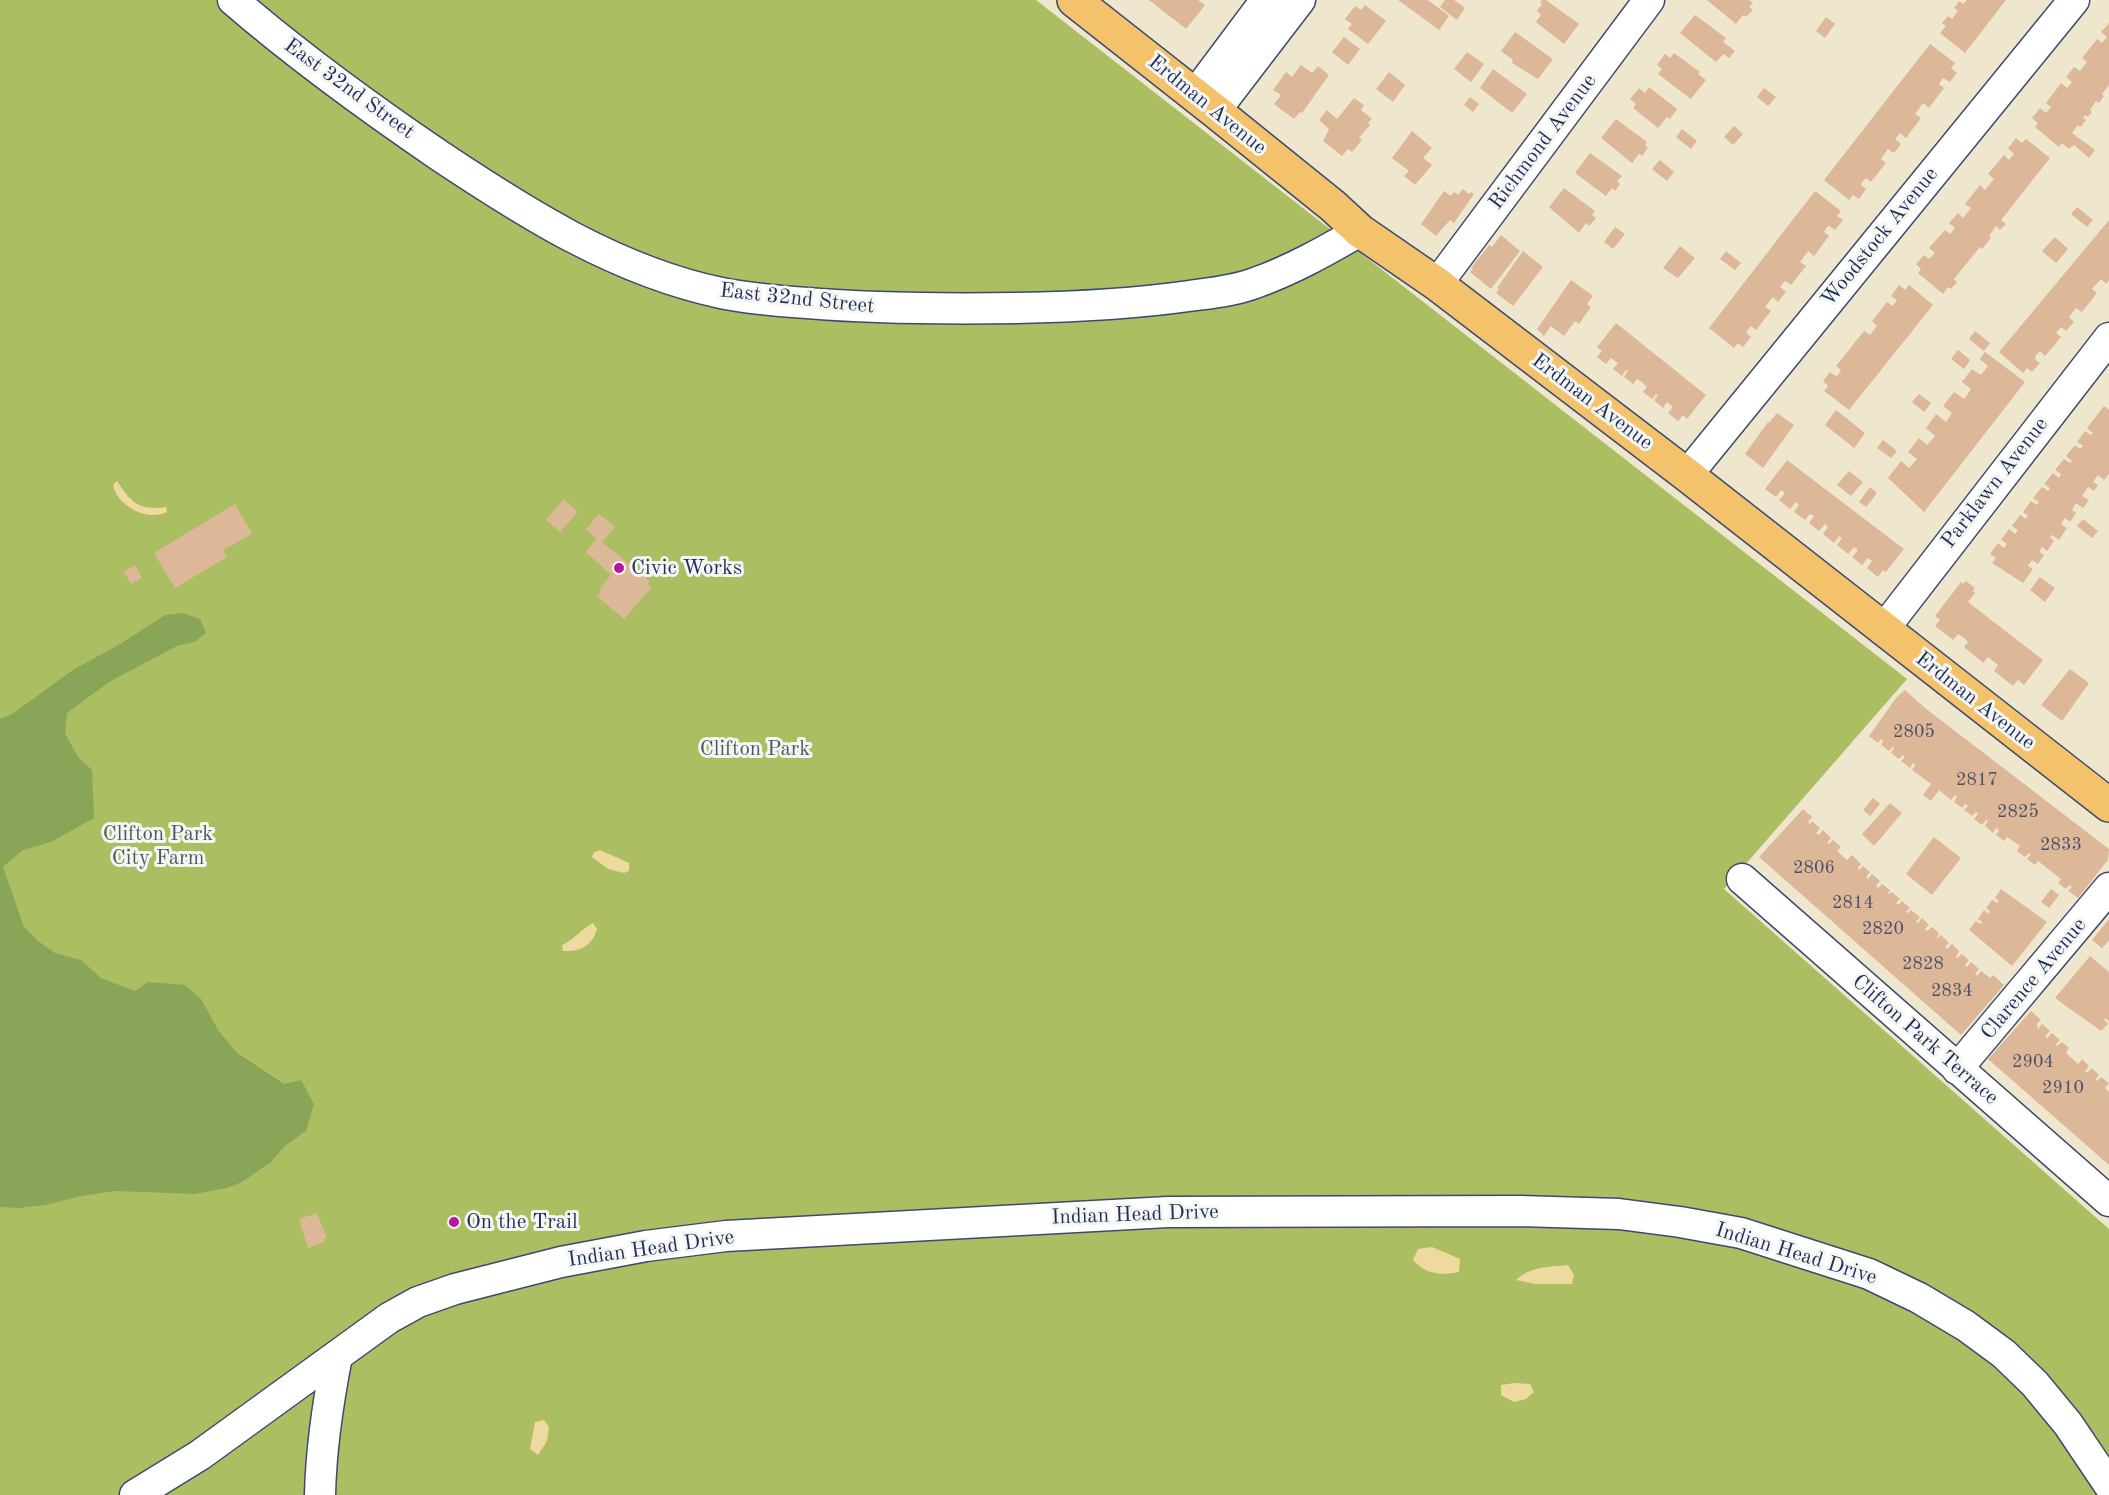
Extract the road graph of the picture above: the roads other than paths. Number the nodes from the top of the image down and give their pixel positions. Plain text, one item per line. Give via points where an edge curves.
1 (233, 0) edge
2 (1074, 0) edge
3 (1266, 0) edge
4 (1300, 0) edge
5 (1649, 0) edge
6 (2074, 0) edge
7 (1205, 103) junction
8 (1360, 231) junction
9 (1437, 284) junction
10 (2103, 357) edge
11 (1687, 475) junction
12 (1883, 630) junction
13 (2109, 805) edge
14 (1743, 879) dead end
15 (2109, 888) edge
16 (1958, 1069) junction
17 (2109, 1201) edge
18 (337, 1356) junction
19 (2109, 1485) edge
20 (135, 1495) edge
21 (320, 1495) edge

1 - 8 street, East 32nd Street via 385,118 551,226 645,272 722,293 862,308 1105,305 1209,293 1254,283
2 - 7 main road, Erdman Avenue
3 - 7 street
4 - 7 street
5 - 9 street, Richmond Avenue
6 - 11 street, Woodstock Avenue
7 - 8 main road, Erdman Avenue
8 - 9 main road, Erdman Avenue
9 - 11 main road, Erdman Avenue
10 - 12 street, Parklawn Avenue
11 - 12 main road, Erdman Avenue
12 - 13 main road, Erdman Avenue
14 - 16 street, Clifton Park Terrace
15 - 16 street, Clarence Avenue
16 - 17 street, Clifton Park Terrace
18 - 19 street, Indian Head Drive via 389,1318 455,1289 561,1262 726,1236 1168,1212 1619,1214 1741,1233 1869,1274 1919,1298 2004,1354 2035,1384
18 - 20 street, Indian Head Drive via 200,1455
18 - 21 street via 327,1408

